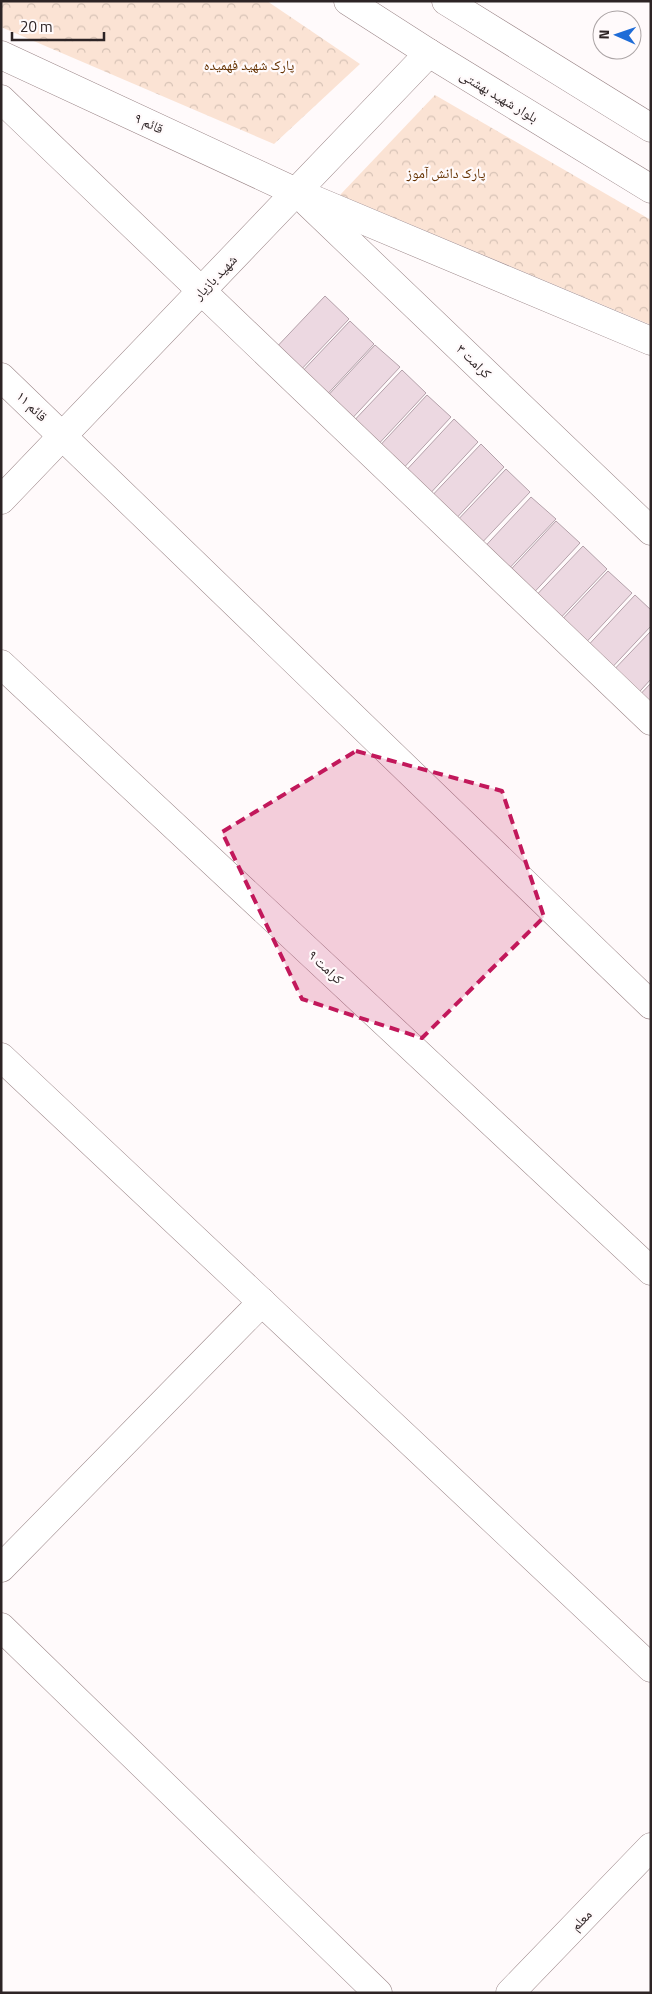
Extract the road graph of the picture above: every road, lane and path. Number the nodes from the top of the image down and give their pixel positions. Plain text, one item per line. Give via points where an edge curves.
1 (348, 1) edge
2 (446, 1) edge
3 (429, 53) junction
4 (1, 55) edge
5 (1, 99) edge
6 (651, 128) edge
7 (651, 189) edge
8 (296, 192) junction
9 (201, 291) junction
10 (651, 340) edge
11 (1, 376) edge
12 (62, 436) junction
13 (1, 500) edge
14 (651, 530) edge
15 (1, 664) edge
16 (651, 721) edge
17 (651, 1005) edge
18 (1, 1057) edge
19 (651, 1271) edge
20 (262, 1302) junction
21 (1, 1568) edge
22 (1, 1626) edge
23 (651, 1668) edge
24 (651, 1846) edge
25 (378, 1993) edge
26 (510, 1993) edge

1 - 3 street, بلوار شهید بهشتی
2 - 6 street
3 - 7 street, بلوار شهید بهشتی
3 - 8 street, شهید بازیار
4 - 8 street, قائم ۹
5 - 9 street
8 - 9 street, شهید بازیار
8 - 10 street, قائم ۹
8 - 14 street, کرامت ۳
9 - 12 street, شهید بازیار
9 - 16 street
11 - 12 street, قائم ۱۱
12 - 13 street, شهید بازیار
12 - 17 street, قائم ۱۱
15 - 19 street, کرامت ۹
18 - 20 street
20 - 21 street
20 - 23 street
22 - 25 street
24 - 26 street, معلم

